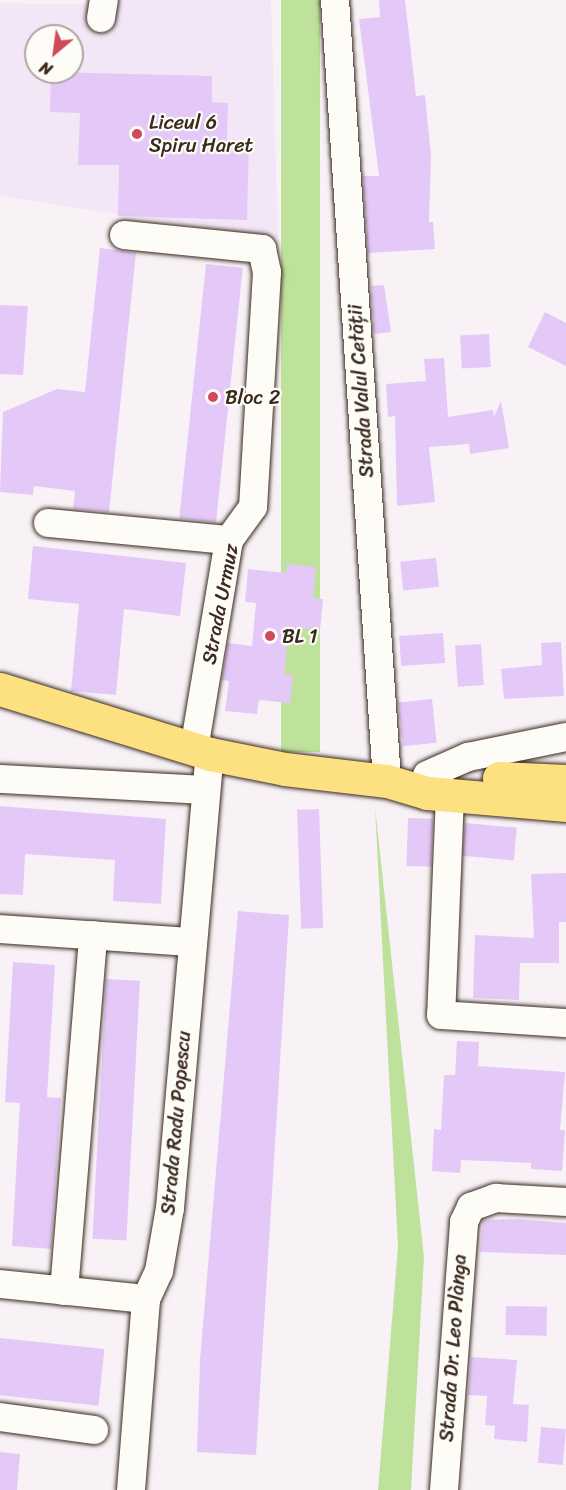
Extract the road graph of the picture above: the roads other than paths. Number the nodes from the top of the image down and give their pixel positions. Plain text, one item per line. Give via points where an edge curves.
1 (335, 0) edge
2 (124, 235) dead end
3 (48, 523) dead end
4 (229, 540) junction
5 (0, 689) edge
6 (566, 737) edge
7 (202, 751) junction
8 (0, 779) edge
9 (387, 781) junction
10 (566, 781) edge
11 (439, 785) junction
12 (205, 790) junction
13 (566, 805) edge
14 (0, 929) edge
15 (93, 935) junction
16 (191, 942) junction
17 (566, 1023) edge
18 (566, 1202) edge
19 (0, 1284) edge
20 (64, 1291) junction
21 (146, 1299) junction
22 (0, 1417) edge
23 (94, 1430) dead end
24 (131, 1490) edge
25 (444, 1490) edge

1 - 9 street, Strada Valul Cetății
2 - 4 street, Strada Urmuz via 262,249 267,283 254,507
3 - 4 street
4 - 7 street, Strada Urmuz
5 - 7 main road
6 - 11 street via 468,757
7 - 9 main road via 326,776
7 - 12 street, Strada Radu Popescu
8 - 12 street
9 - 11 main road via 427,793
10 - 11 main road
11 - 13 main road
11 - 17 street via 441,1015
12 - 16 street, Strada Radu Popescu
14 - 15 street
15 - 16 street
15 - 20 street
16 - 21 street, Strada Radu Popescu via 170,1208 159,1271
18 - 25 street, Strada Dr. Leo Plànga via 496,1198 471,1207 460,1240
19 - 20 street
20 - 21 street
21 - 24 street, Strada Radu Popescu
22 - 23 street

